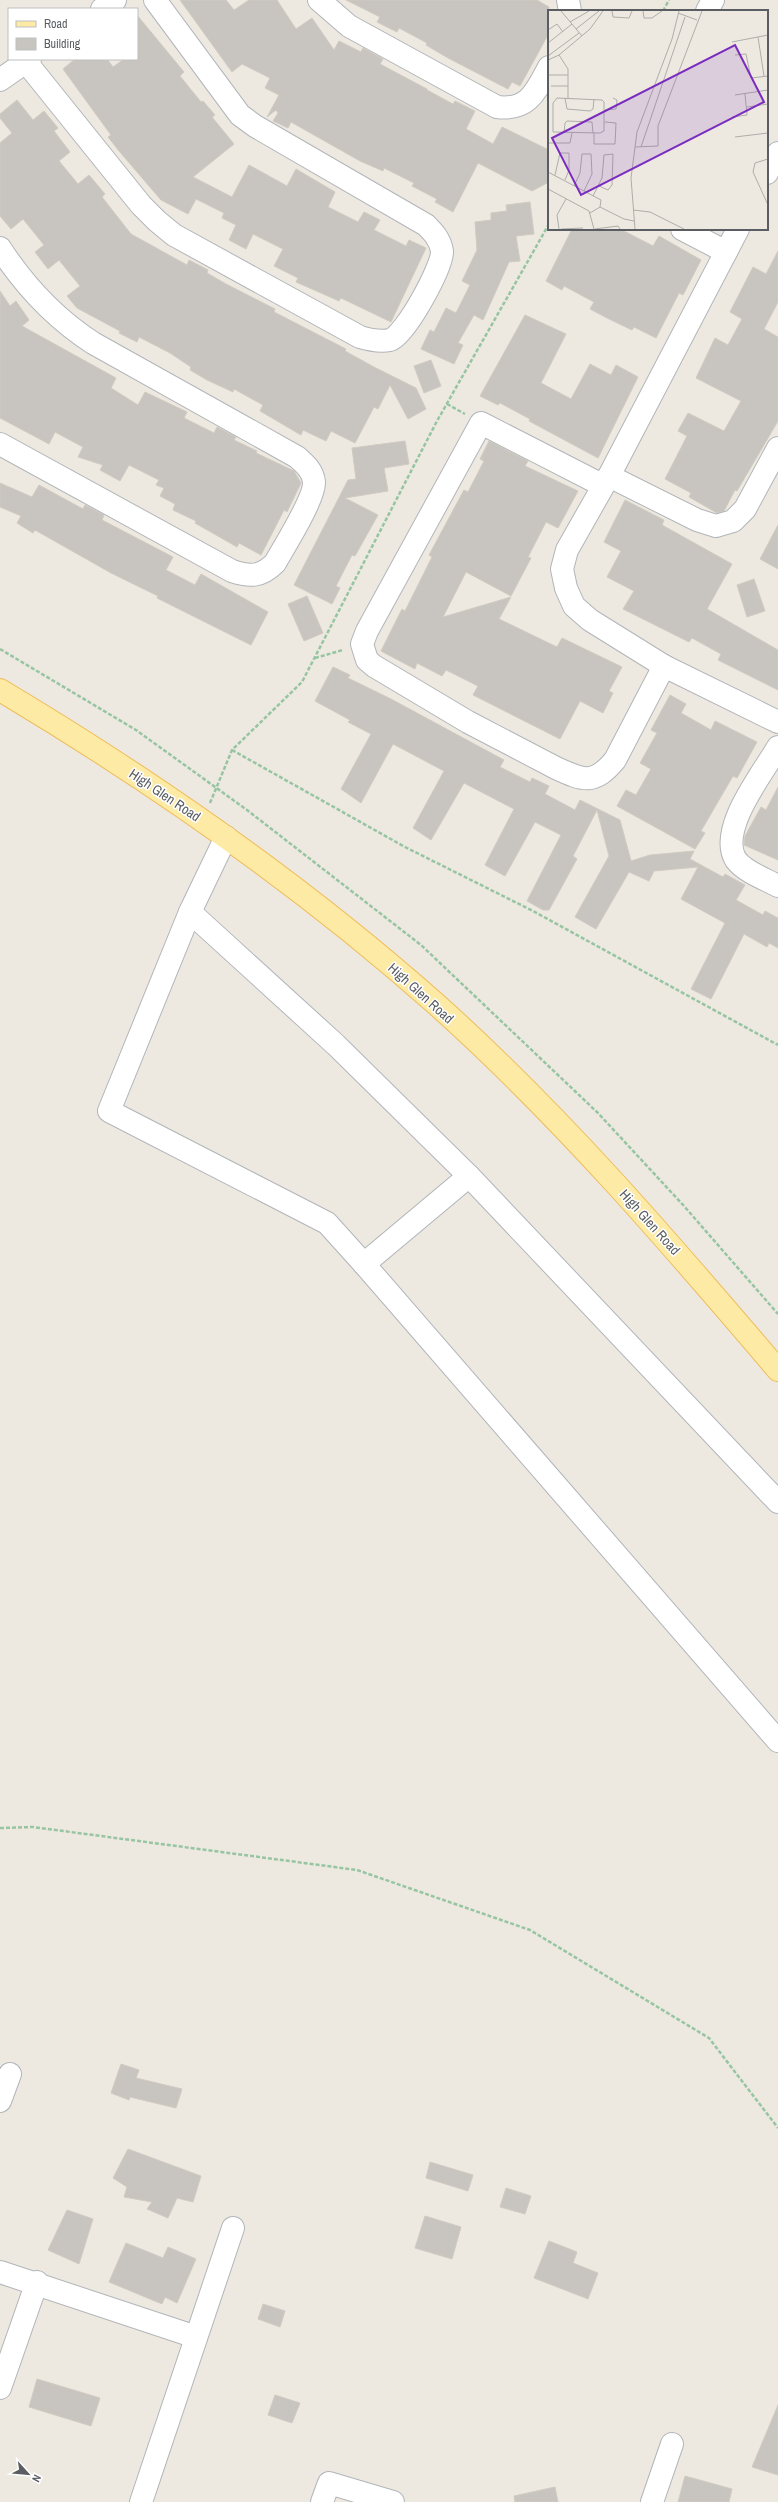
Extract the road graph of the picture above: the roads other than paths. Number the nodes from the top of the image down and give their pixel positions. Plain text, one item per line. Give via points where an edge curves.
1 (115, 0) edge
2 (155, 0) edge
3 (319, 0) edge
4 (568, 0) edge
5 (713, 0) edge
6 (103, 8) edge
7 (570, 10) edge
8 (708, 10) edge
9 (28, 60) edge
10 (548, 69) edge
11 (0, 80) edge
12 (684, 230) edge
13 (737, 230) edge
14 (1, 250) edge
15 (726, 252) junction
16 (0, 444) edge
17 (778, 448) edge
18 (605, 480) junction
19 (664, 666) junction
20 (0, 690) edge
21 (778, 722) edge
22 (778, 747) edge
23 (226, 837) junction
24 (778, 886) edge
25 (190, 912) junction
26 (469, 1176) junction
27 (364, 1264) junction
28 (778, 1370) edge
29 (778, 1502) edge
30 (778, 1741) edge
31 (10, 2074) dead end
32 (0, 2101) edge
33 (233, 2228) dead end
34 (0, 2272) edge
35 (37, 2282) junction
36 (196, 2337) junction
37 (0, 2388) edge
38 (672, 2444) dead end
39 (141, 2502) edge
40 (322, 2502) edge
41 (392, 2502) edge
42 (652, 2502) edge

1 - 6 street
2 - 9 street via 240,115 426,225 436,236 442,251 437,270 404,329 391,340 373,341 360,337 168,230 141,206
3 - 10 street via 348,26 497,107 510,108 524,103 534,94
4 - 7 street
5 - 8 street
9 - 11 street
12 - 15 street
13 - 15 street
14 - 16 street via 47,307 69,327 93,343 297,457 309,467 314,482 309,501 275,563 267,571 256,576 245,575 232,571
15 - 18 street
17 - 18 street via 745,509 733,521 716,526
18 - 19 street via 567,550 562,570 566,588 574,606 590,620
18 - 19 street via 481,423 367,631 362,644 367,660 421,696 556,768 574,777 586,779 604,773 615,760
19 - 21 street
20 - 23 main road, High Glen Road via 91,744
22 - 24 street via 737,818 731,832 731,847 737,860 746,869
23 - 25 street
23 - 28 main road, High Glen Road via 374,951 438,1006 575,1141 654,1227
25 - 26 street via 336,1045
25 - 27 street via 109,1111 327,1223
26 - 27 street
26 - 29 street
27 - 30 street
31 - 32 street
33 - 36 street
34 - 35 street
35 - 36 street
35 - 37 street
36 - 39 street
38 - 42 street
40 - 41 street via 329,2483

